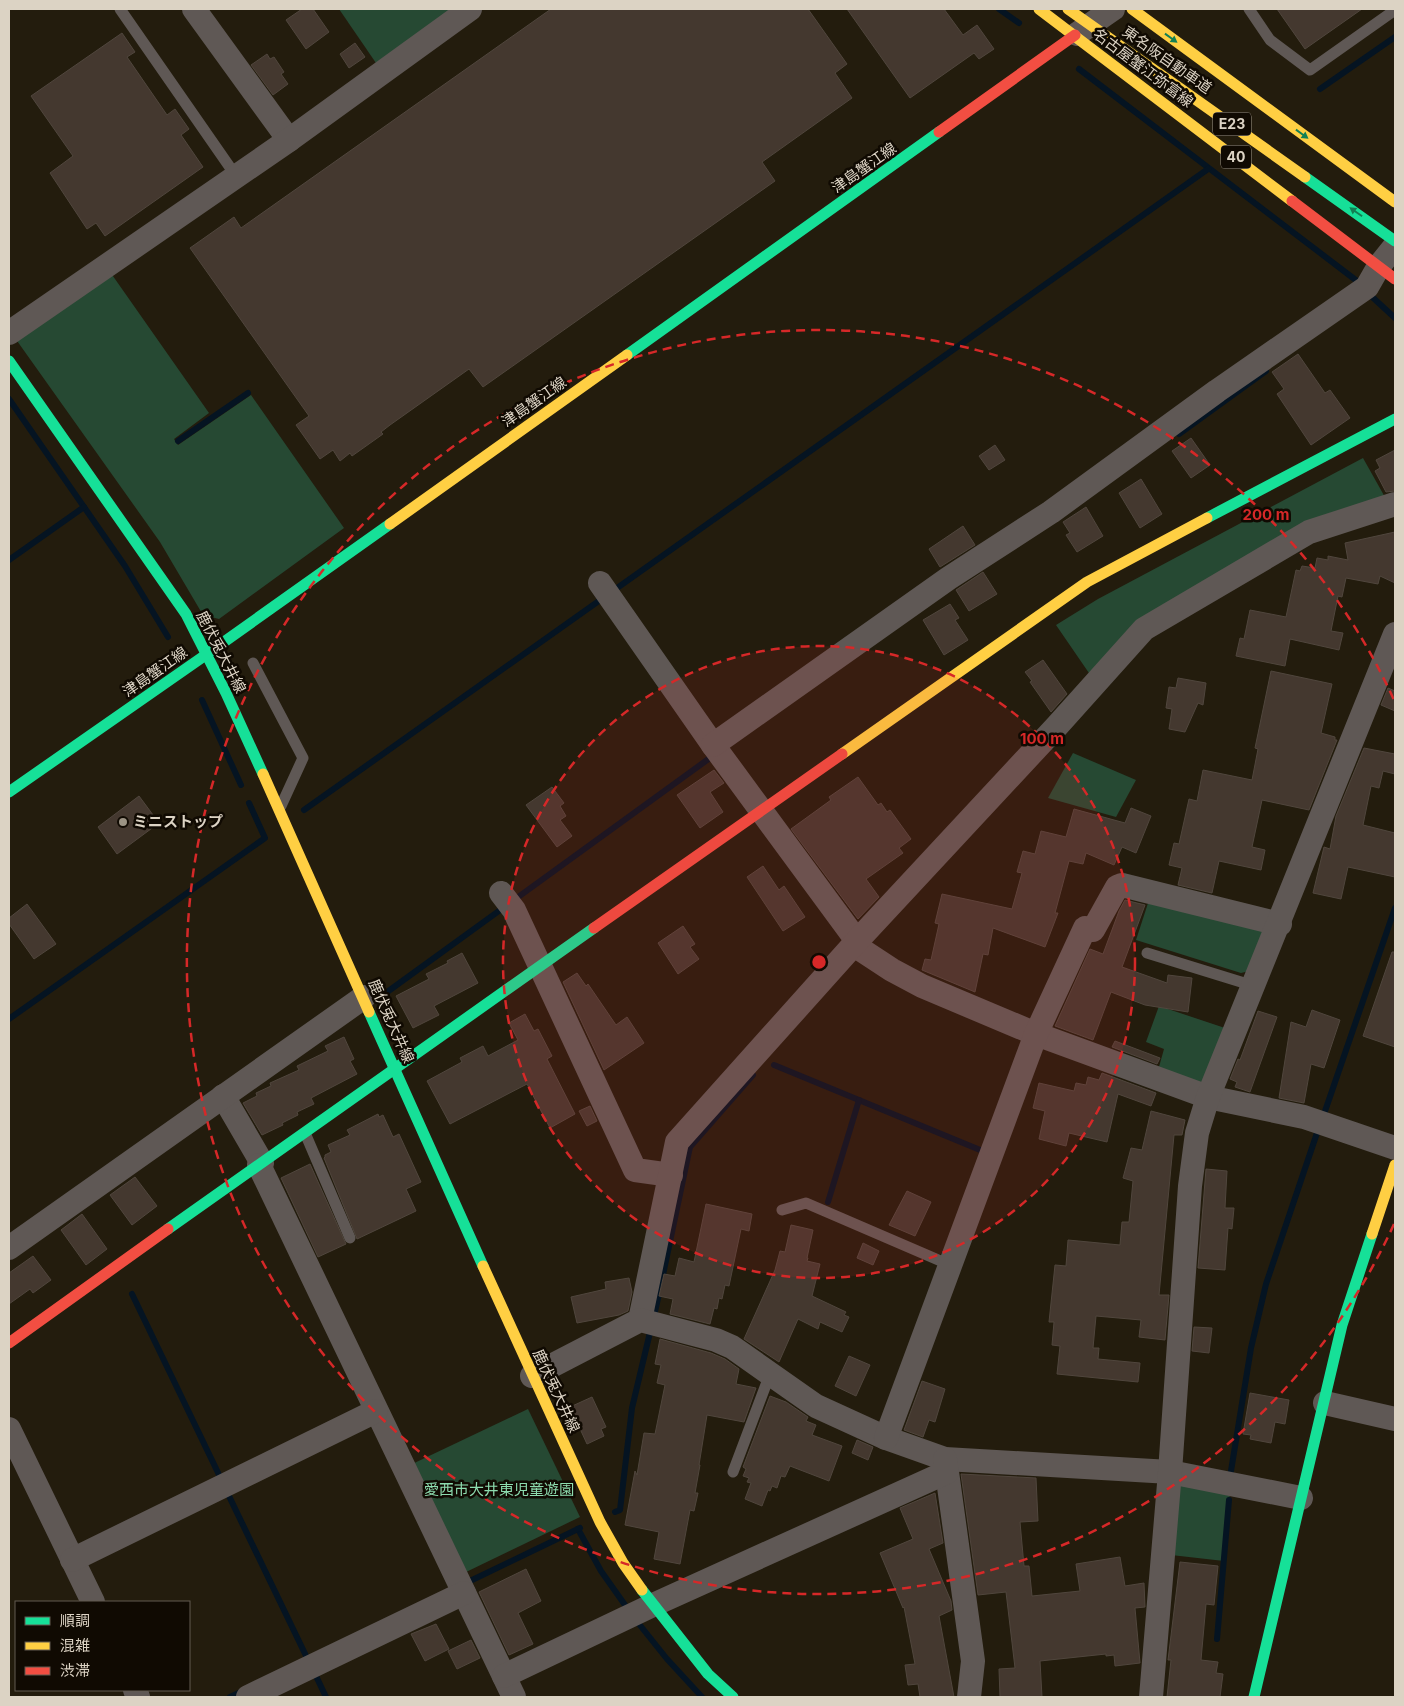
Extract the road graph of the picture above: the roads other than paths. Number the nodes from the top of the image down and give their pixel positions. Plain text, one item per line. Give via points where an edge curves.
1 (120, 9) edge
2 (194, 9) edge
3 (470, 9) edge
4 (1039, 9) edge
5 (1068, 9) edge
6 (1113, 9) edge
7 (1132, 9) edge
8 (1249, 9) edge
9 (1395, 10) edge
10 (1075, 36) junction
11 (289, 140) junction
12 (236, 176) junction
13 (1395, 202) edge
14 (1395, 240) edge
15 (1395, 246) edge
16 (1387, 273) edge
17 (9, 333) edge
18 (9, 361) edge
19 (1395, 420) edge
20 (1395, 504) edge
21 (604, 589) dead end
22 (1395, 634) edge
23 (207, 654) junction
24 (253, 663) dead end
25 (720, 753) junction
26 (9, 792) edge
27 (279, 810) junction
28 (763, 811) junction
29 (507, 902) dead end
30 (1280, 924) junction
31 (861, 948) junction
32 (1147, 953) dead end
33 (540, 966) junction
34 (1254, 986) junction
35 (364, 997) junction
36 (1036, 1034) junction
37 (395, 1068) junction
38 (1208, 1097) junction
39 (227, 1102) junction
40 (305, 1134) junction
41 (1395, 1148) edge
42 (260, 1164) junction
43 (1395, 1165) edge
44 (670, 1175) junction
45 (782, 1210) dead end
46 (350, 1238) dead end
47 (9, 1248) edge
48 (950, 1265) junction
49 (648, 1322) junction
50 (9, 1343) edge
51 (770, 1374) junction
52 (532, 1376) junction
53 (1325, 1403) junction
54 (376, 1411) junction
55 (1395, 1419) edge
56 (9, 1429) edge
57 (886, 1438) junction
58 (946, 1465) junction
59 (733, 1472) dead end
60 (1170, 1472) junction
61 (1301, 1498) junction
62 (72, 1560) junction
63 (464, 1593) junction
64 (92, 1601) edge
65 (653, 1605) junction
66 (509, 1687) edge
67 (248, 1697) edge
68 (733, 1697) edge
69 (969, 1697) edge
70 (1151, 1697) edge
71 (1254, 1697) edge

1 - 12 lane
2 - 11 street
3 - 11 street
4 - 10 main road, 名古屋蟹江弥富線 / 40
14 -> 5 main road, 東名阪自動車道 / E23, bridge
6 - 10 street
7 -> 13 main road, 東名阪自動車道 / E23
8 - 9 lane via 1270,40 1310,70
10 - 16 main road, 名古屋蟹江弥富線 / 40
10 - 23 main road, 津島蟹江線
11 - 12 street
12 - 17 street
15 - 16 street
16 - 25 street via 1216,391 1051,512 949,578
18 - 23 main road, 鹿伏兎大井線 via 186,614
19 - 28 main road via 1087,582
20 - 31 street via 1308,532 1144,629
21 - 25 street
22 - 30 street
23 - 26 main road, 津島蟹江線
23 - 27 main road, 鹿伏兎大井線
24 - 27 lane via 302,758
25 - 28 street
27 - 35 main road, 鹿伏兎大井線
28 - 31 street
28 - 33 main road
29 - 33 street
30 - 34 street
30 - 36 street via 1122,885 1117,887 1093,930 1085,928
31 - 36 street via 922,986
31 - 44 street via 677,1142
32 - 34 lane
33 - 37 main road
33 - 44 street via 635,1170
34 - 38 street
35 - 37 main road, 鹿伏兎大井線
35 - 39 street
36 - 38 street
36 - 48 street
37 - 40 main road
37 - 52 main road, 鹿伏兎大井線
38 - 41 street via 1304,1118
38 - 60 street via 1197,1133 1190,1186
39 - 42 street
39 - 47 street
40 - 42 main road
40 - 46 lane
42 - 50 main road
42 - 54 street
43 - 53 main road via 1342,1325
44 - 49 street
45 - 48 lane via 806,1203
48 - 57 street
49 - 51 street via 716,1340 732,1347
49 - 52 street
51 - 57 street via 816,1406
51 - 59 lane
52 - 65 main road, 鹿伏兎大井線 via 600,1522 623,1563
53 - 55 street
53 - 61 main road
54 - 62 street
54 - 63 street
56 - 62 street
57 - 58 street
58 - 60 street
58 - 65 street
58 - 69 street via 973,1661
60 - 61 street
60 - 70 street
61 - 71 main road
62 - 64 street
63 - 66 street
63 - 67 street
65 - 66 street
65 - 68 main road, 鹿伏兎大井線 via 708,1674

